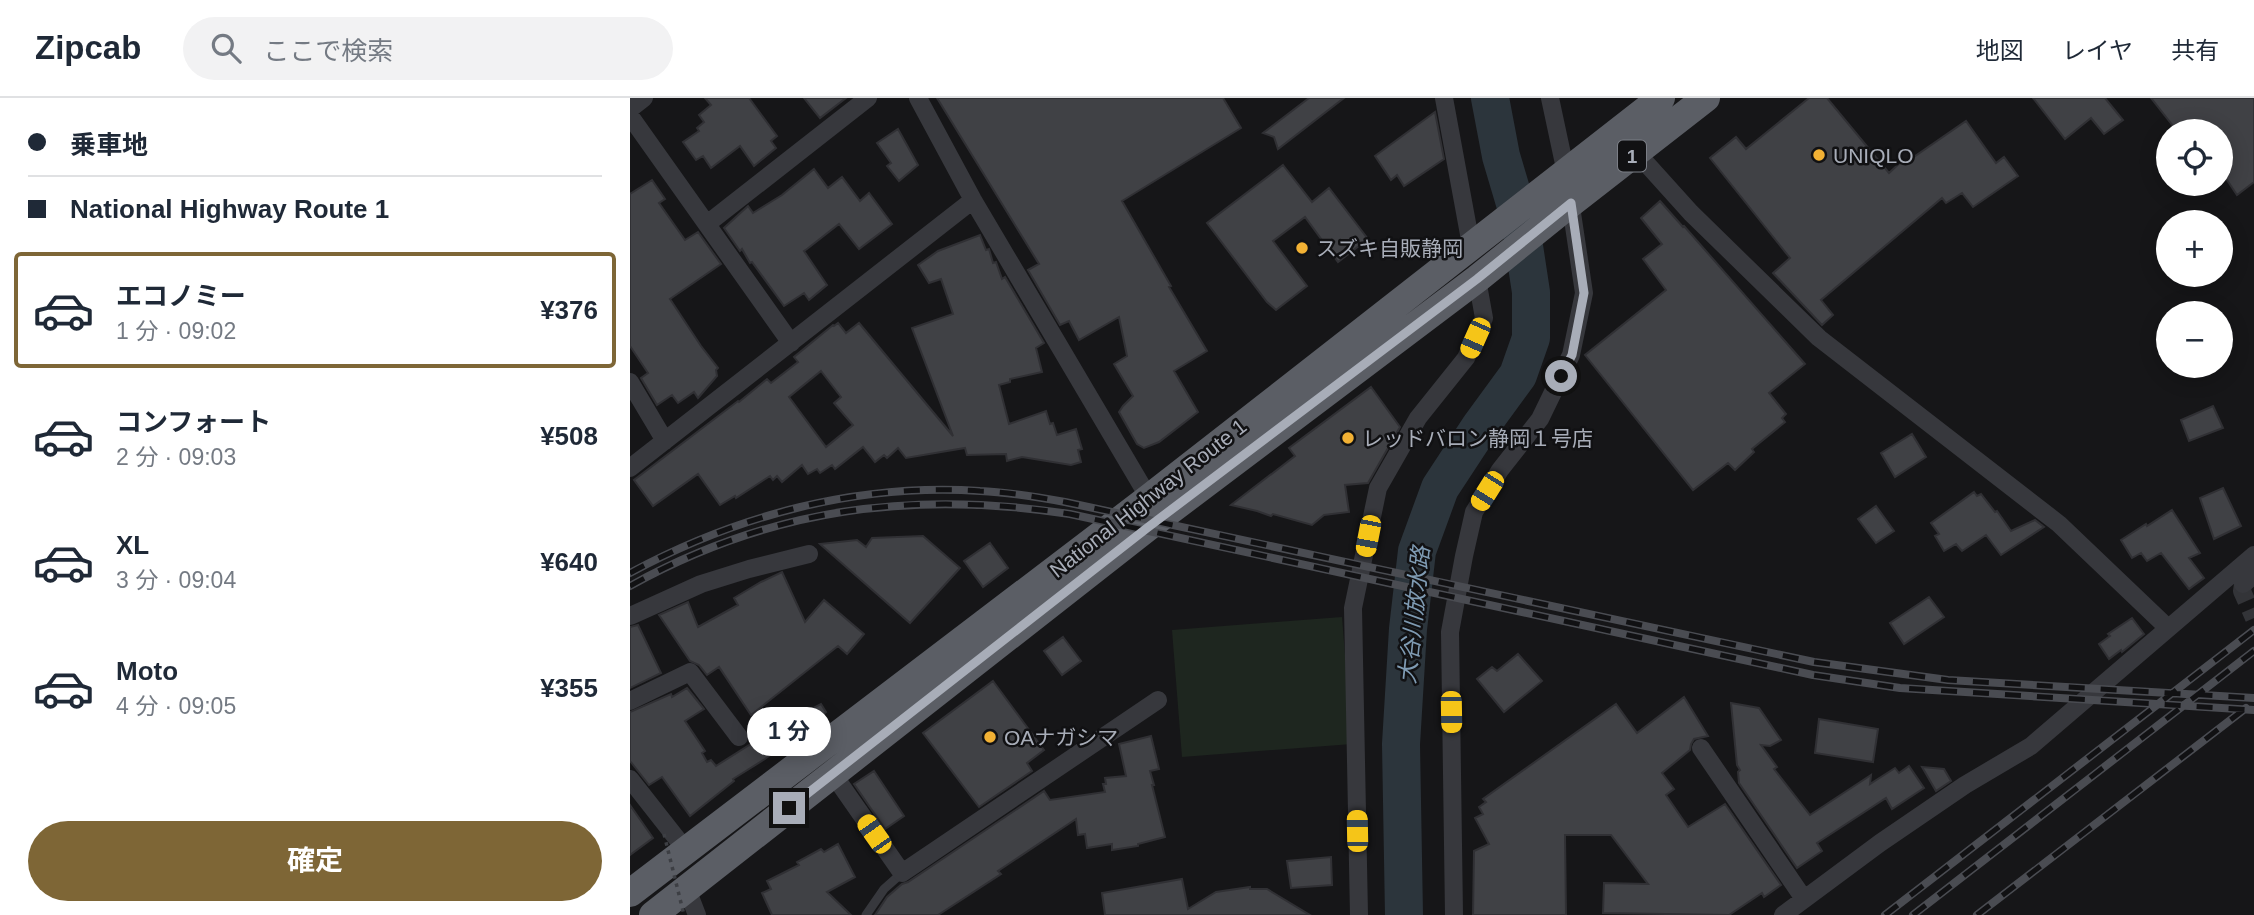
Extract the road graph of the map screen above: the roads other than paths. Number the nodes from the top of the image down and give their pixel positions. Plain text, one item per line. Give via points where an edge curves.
1 (644, 98) edge
2 (867, 98) edge
3 (918, 98) edge
4 (1444, 98) edge
5 (1550, 98) edge
6 (1661, 98) edge
7 (1706, 98) edge
8 (630, 109) edge
9 (630, 116) edge
10 (1636, 152) junction
11 (1561, 193) junction
12 (973, 200) junction
13 (707, 224) junction
14 (1476, 242) junction
15 (1481, 276) junction
16 (791, 343) junction
17 (630, 382) edge
18 (665, 440) junction
19 (630, 468) edge
20 (1149, 498) junction
21 (809, 554) dead end
22 (2254, 555) edge
23 (630, 616) edge
24 (2168, 628) junction
25 (1158, 700) dead end
26 (630, 701) edge
27 (739, 737) dead end
28 (1701, 748) dead end
29 (833, 774) junction
30 (630, 779) edge
31 (674, 841) junction
32 (902, 873) junction
33 (630, 892) edge
34 (1804, 899) junction
35 (685, 902) edge
36 (653, 915) edge
37 (697, 915) edge
38 (866, 915) edge
39 (1359, 915) edge
40 (1454, 915) edge
41 (1783, 915) edge

1 - 8 street
2 - 13 street
3 - 12 street
4 - 14 street
5 - 11 street
6 - 11 highway, National Highway Route 1 / 1
7 - 10 highway, National Highway Route 1 / 1
9 - 13 street
10 - 11 highway, National Highway Route 1 / 1
10 - 24 street via 1690,213 1819,338 2059,524
11 - 14 highway, National Highway Route 1 / 1
11 - 15 highway, National Highway Route 1 / 1
11 - 40 street via 1584,293 1572,355 1539,419 1474,512 1450,632
12 - 16 street
12 - 20 street
13 - 16 street
14 - 20 highway, National Highway Route 1 / 1
15 - 29 highway, National Highway Route 1 / 1 via 1147,528
15 - 39 street via 1484,318 1466,358 1418,418 1378,488 1353,608
16 - 18 street
17 - 18 street
18 - 19 street
20 - 31 highway, National Highway Route 1 / 1
21 - 23 street via 701,584
22 - 24 street
24 - 34 street via 2031,746 1965,785
25 - 32 street
26 - 27 street via 690,672
28 - 34 street
29 - 32 street
29 - 35 highway, National Highway Route 1 / 1
30 - 31 street
31 - 33 highway, National Highway Route 1 / 1
32 - 38 lane
34 - 41 street
35 - 36 highway, National Highway Route 1 / 1
35 - 37 street

